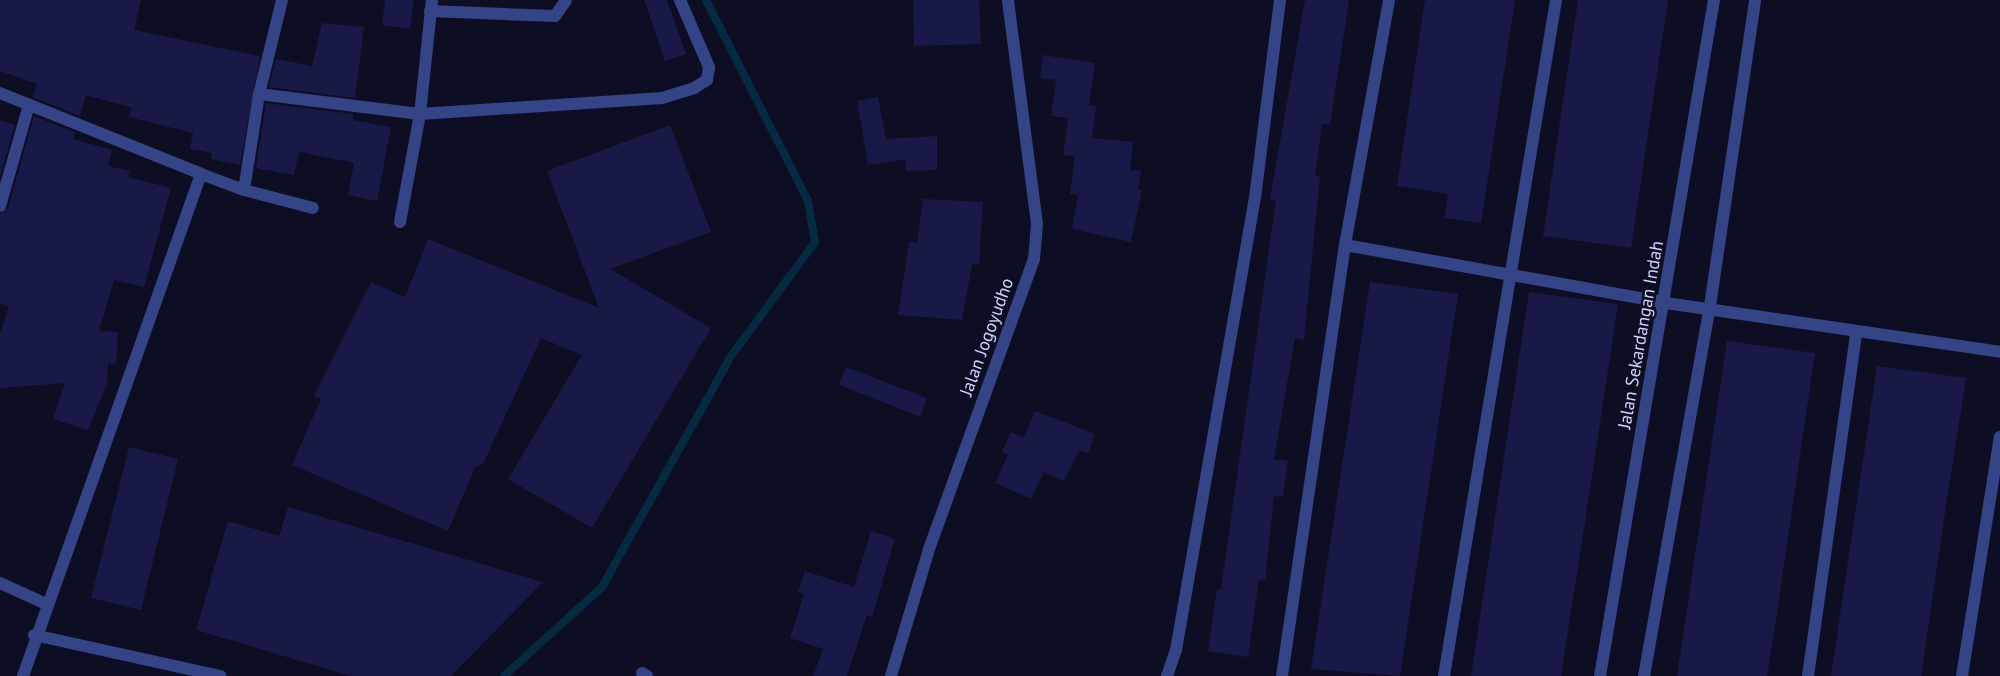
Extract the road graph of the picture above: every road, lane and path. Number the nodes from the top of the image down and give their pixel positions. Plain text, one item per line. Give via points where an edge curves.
1 (282, 0) edge
2 (566, 0) edge
3 (680, 0) edge
4 (1008, 0) edge
5 (1280, 0) edge
6 (1389, 0) edge
7 (1556, 0) edge
8 (1714, 0) edge
9 (1755, 0) edge
10 (431, 5) edge
11 (0, 93) edge
12 (259, 94) junction
13 (29, 105) junction
14 (420, 114) junction
15 (201, 174) junction
16 (244, 190) junction
17 (0, 206) edge
18 (313, 208) dead end
19 (400, 222) dead end
20 (1345, 245) junction
21 (1509, 272) junction
22 (1666, 303) junction
23 (1710, 306) junction
24 (1856, 333) junction
25 (2000, 352) edge
26 (2000, 437) edge
27 (0, 583) edge
28 (46, 604) junction
29 (34, 634) junction
30 (23, 676) edge
31 (221, 676) edge
32 (891, 676) edge
33 (1167, 676) edge
34 (1282, 676) edge
35 (1444, 676) edge
36 (1600, 676) edge
37 (1644, 676) edge
38 (1809, 676) edge
39 (1962, 676) edge

1 - 12 street
2 - 10 street via 555,16
3 - 14 street via 710,67 707,80 694,88 662,98
4 - 32 street, Jalan Jogoyudho via 1037,224 1034,259 929,549
5 - 33 street via 1255,198 1176,650
6 - 20 street
7 - 21 street
8 - 22 street, Jalan Sekardangan Indah
9 - 23 street
10 - 14 street
11 - 13 street
12 - 14 street
12 - 16 street
13 - 15 street
13 - 17 street
14 - 19 street
15 - 16 street
15 - 28 street via 110,438
16 - 18 street
20 - 21 street
20 - 34 street
21 - 22 street
21 - 35 street
22 - 23 street
22 - 36 street, Jalan Sekardangan Indah
23 - 24 street
23 - 37 street
24 - 25 street
24 - 38 street
26 - 39 street
27 - 28 street
28 - 29 street
29 - 30 street
29 - 31 street

